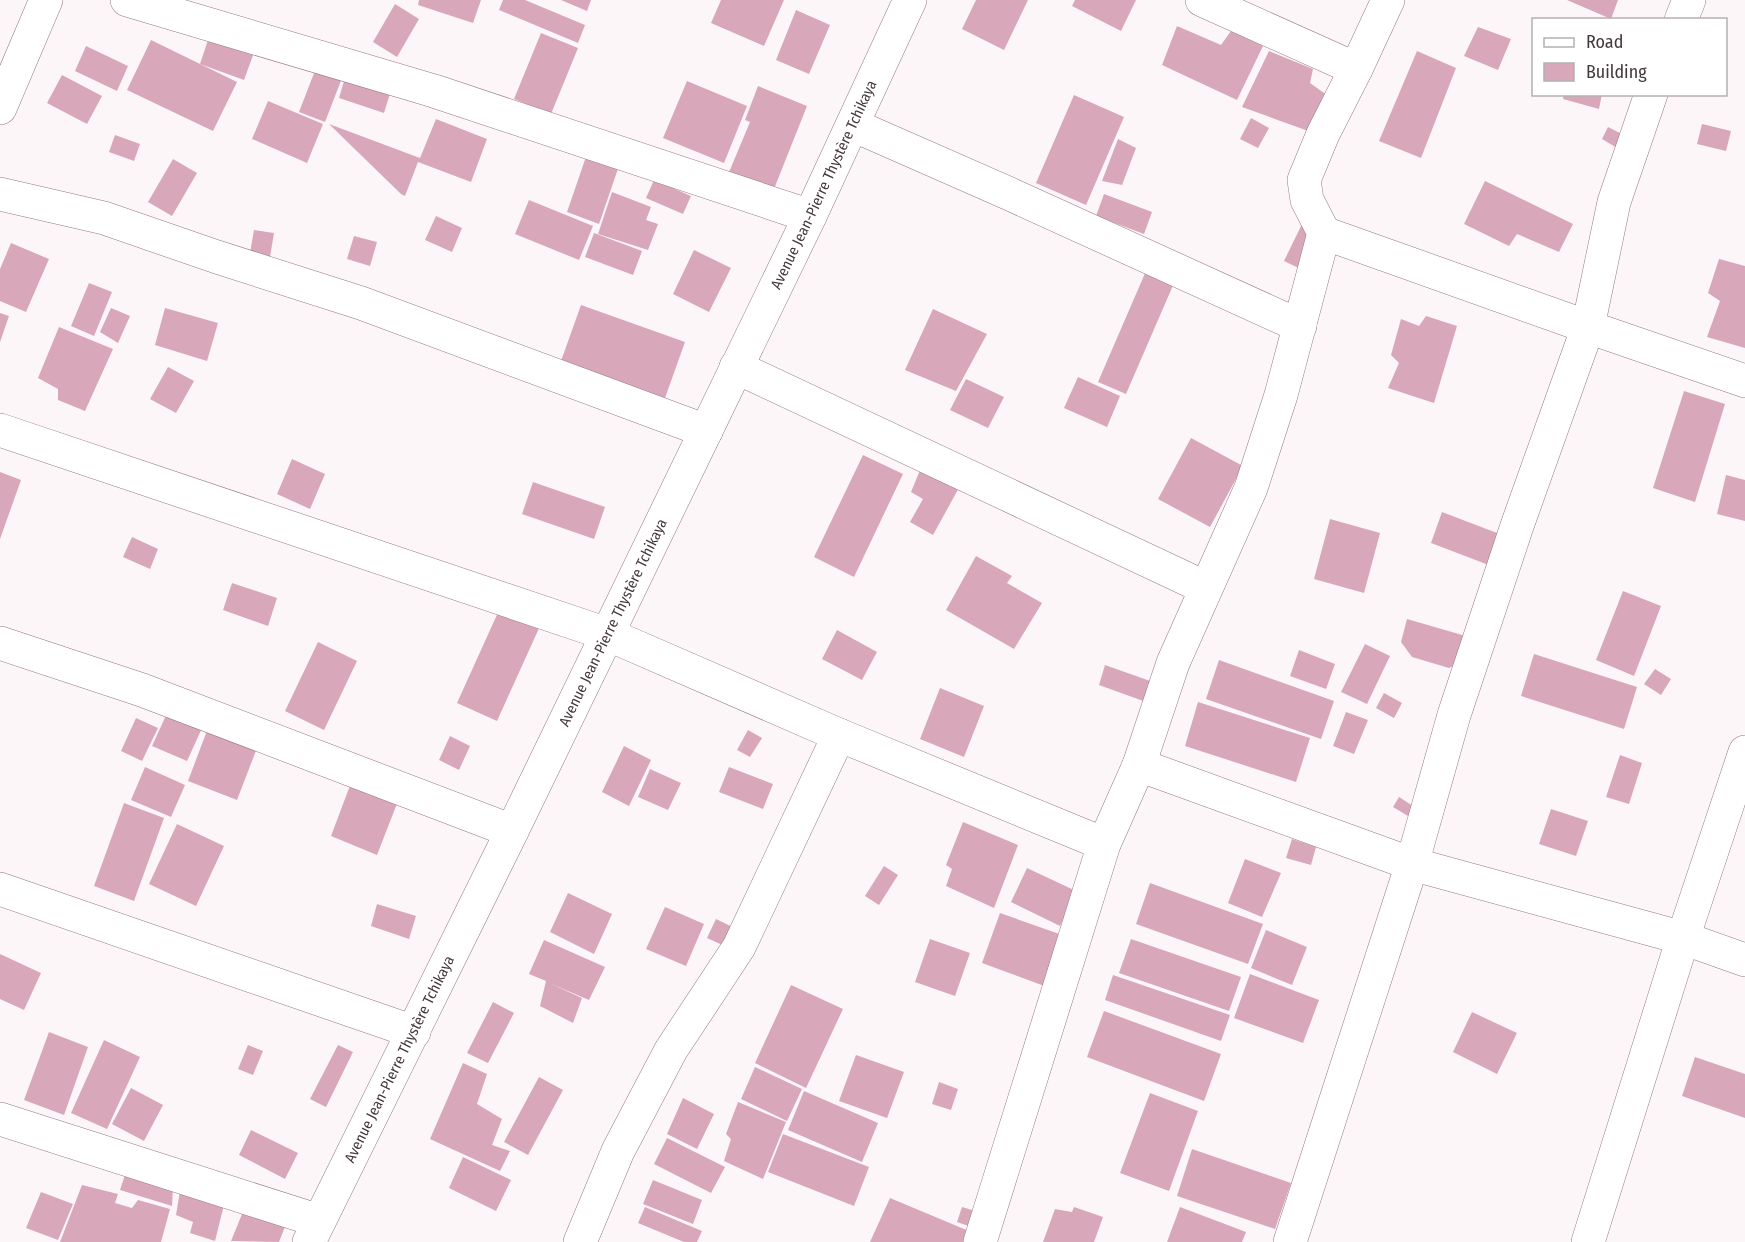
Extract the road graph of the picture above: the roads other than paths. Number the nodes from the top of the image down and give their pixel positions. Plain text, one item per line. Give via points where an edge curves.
1 (46, 0) edge
2 (127, 0) edge
3 (910, 0) edge
4 (1202, 0) edge
5 (1388, 0) edge
6 (1689, 0) edge
7 (1682, 18) edge
8 (1356, 69) junction
9 (1650, 96) edge
10 (0, 108) edge
11 (853, 125) junction
12 (0, 194) edge
13 (810, 216) junction
14 (1324, 233) junction
15 (1300, 326) junction
16 (1588, 327) junction
17 (736, 367) junction
18 (1745, 381) edge
19 (0, 430) edge
20 (705, 431) junction
21 (1206, 588) junction
22 (607, 634) junction
23 (0, 643) edge
24 (839, 735) junction
25 (1745, 752) edge
26 (1139, 765) junction
27 (512, 831) junction
28 (1104, 844) junction
29 (1412, 864) junction
30 (0, 889) edge
31 (1683, 938) junction
32 (1745, 960) edge
33 (414, 1032) junction
34 (0, 1119) edge
35 (314, 1231) edge
36 (580, 1242) edge
37 (980, 1242) edge
38 (1290, 1242) edge
39 (1588, 1242) edge

1 - 10 street
2 - 13 street via 434,91
3 - 11 street, Avenue Jean-Pierre Thystère Tchikaya
4 - 8 street
5 - 8 street
6 - 7 street
8 - 14 street via 1304,180 1307,200
9 - 16 street via 1614,202
11 - 13 street, Avenue Jean-Pierre Thystère Tchikaya
11 - 15 street
12 - 20 street via 104,218 361,303
13 - 17 street, Avenue Jean-Pierre Thystère Tchikaya
14 - 15 street
14 - 16 street
15 - 21 street via 1251,488
16 - 18 street
16 - 29 street via 1454,715
17 - 20 street, Avenue Jean-Pierre Thystère Tchikaya
17 - 21 street
19 - 22 street
20 - 22 street, Avenue Jean-Pierre Thystère Tchikaya
21 - 26 street via 1173,663
22 - 24 street
22 - 27 street, Avenue Jean-Pierre Thystère Tchikaya
23 - 27 street via 142,690
24 - 28 street
24 - 36 street via 739,947 671,1050 618,1151
25 - 31 street
26 - 28 street
26 - 29 street
27 - 33 street, Avenue Jean-Pierre Thystère Tchikaya
28 - 37 street
29 - 31 street
29 - 38 street
30 - 33 street
31 - 32 street
31 - 39 street
33 - 35 street, Avenue Jean-Pierre Thystère Tchikaya
34 - 35 street

